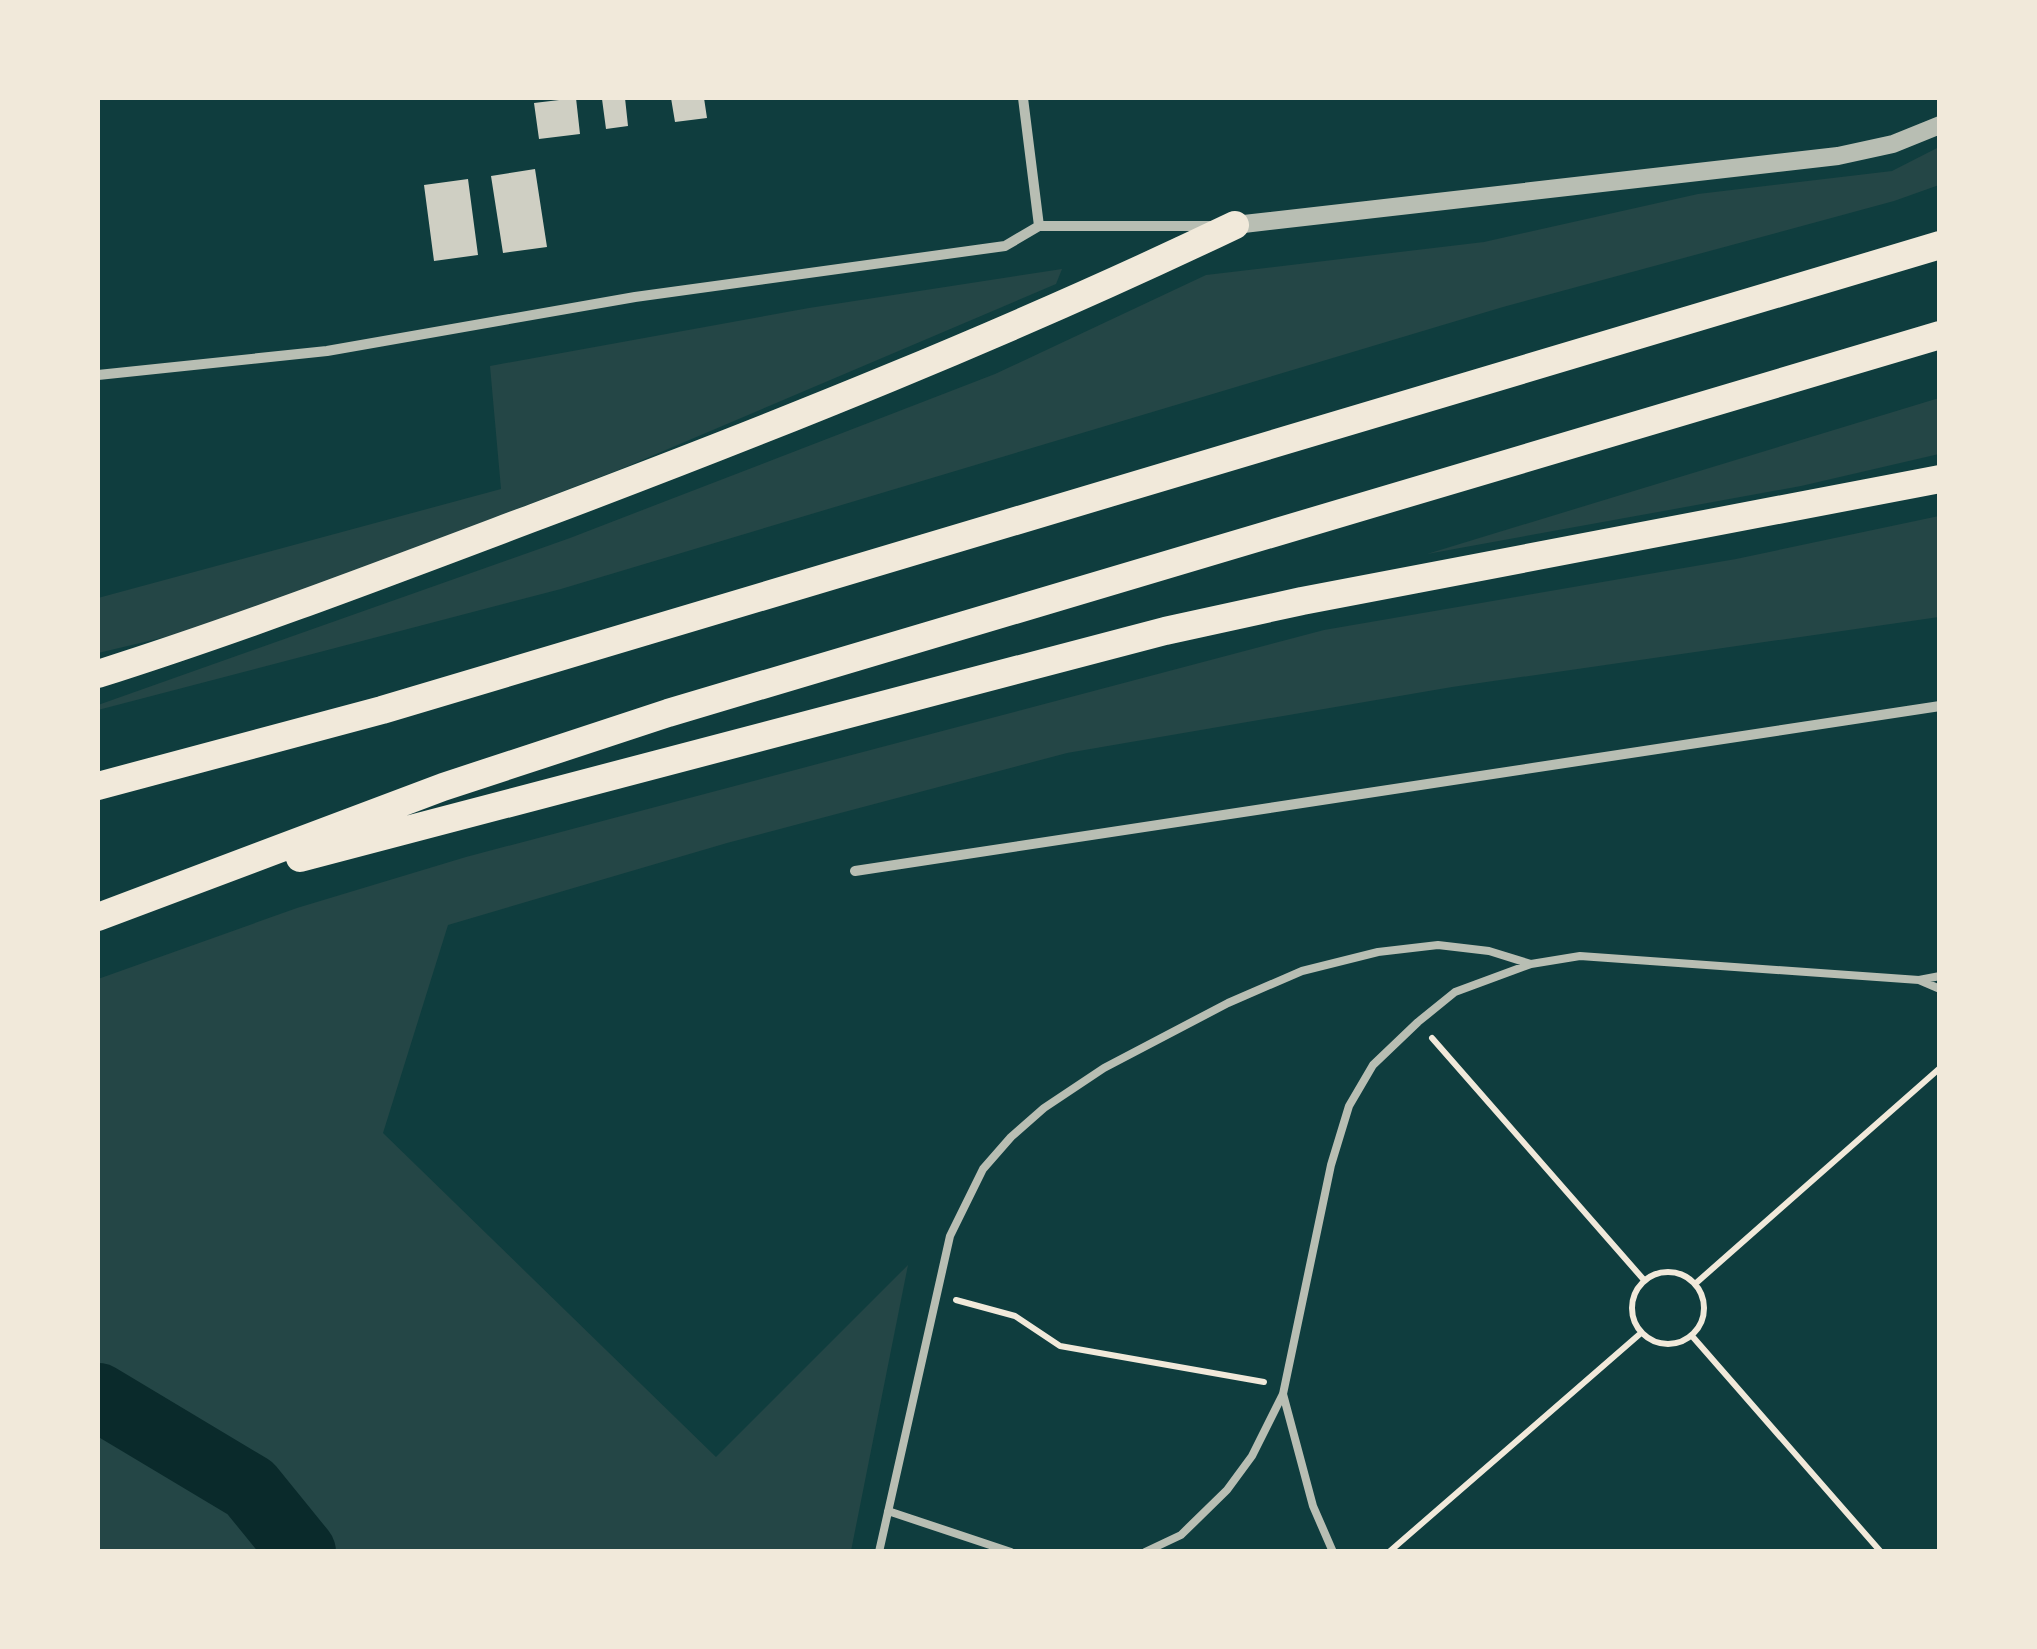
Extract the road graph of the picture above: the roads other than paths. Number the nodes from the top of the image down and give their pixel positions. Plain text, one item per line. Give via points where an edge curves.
1 (1023, 98) edge
2 (1940, 126) edge
3 (1039, 226) junction
4 (1234, 226) junction
5 (1940, 245) edge
6 (1940, 335) edge
7 (98, 375) edge
8 (1940, 479) edge
9 (98, 674) edge
10 (1940, 706) edge
11 (98, 786) edge
12 (855, 870) dead end
13 (168, 892) junction
14 (98, 917) edge
15 (1531, 964) junction
16 (1940, 976) edge
17 (1919, 980) junction
18 (1940, 989) edge
19 (1284, 1390) junction
20 (888, 1510) junction
21 (879, 1552) edge
22 (1011, 1552) edge
23 (1145, 1552) edge
24 (1333, 1552) edge

1 - 3 street
2 - 4 street via 1838,156
3 - 4 street
3 - 7 street via 1005,246 635,297 328,352
4 - 9 highway via 990,338 713,450 262,620
5 - 11 highway via 382,710
6 - 13 highway via 668,713 443,787
8 - 13 highway via 1165,631
10 - 12 street
13 - 14 highway
15 - 17 lane via 1580,956
15 - 19 lane via 1455,992 1373,1065 1349,1106
15 - 20 lane via 1438,945 1302,971 1104,1068 1044,1108 983,1170 950,1236
16 - 17 lane
17 - 18 lane
19 - 23 lane via 1227,1490 1181,1535
19 - 24 lane via 1313,1506
20 - 21 lane
20 - 22 lane

